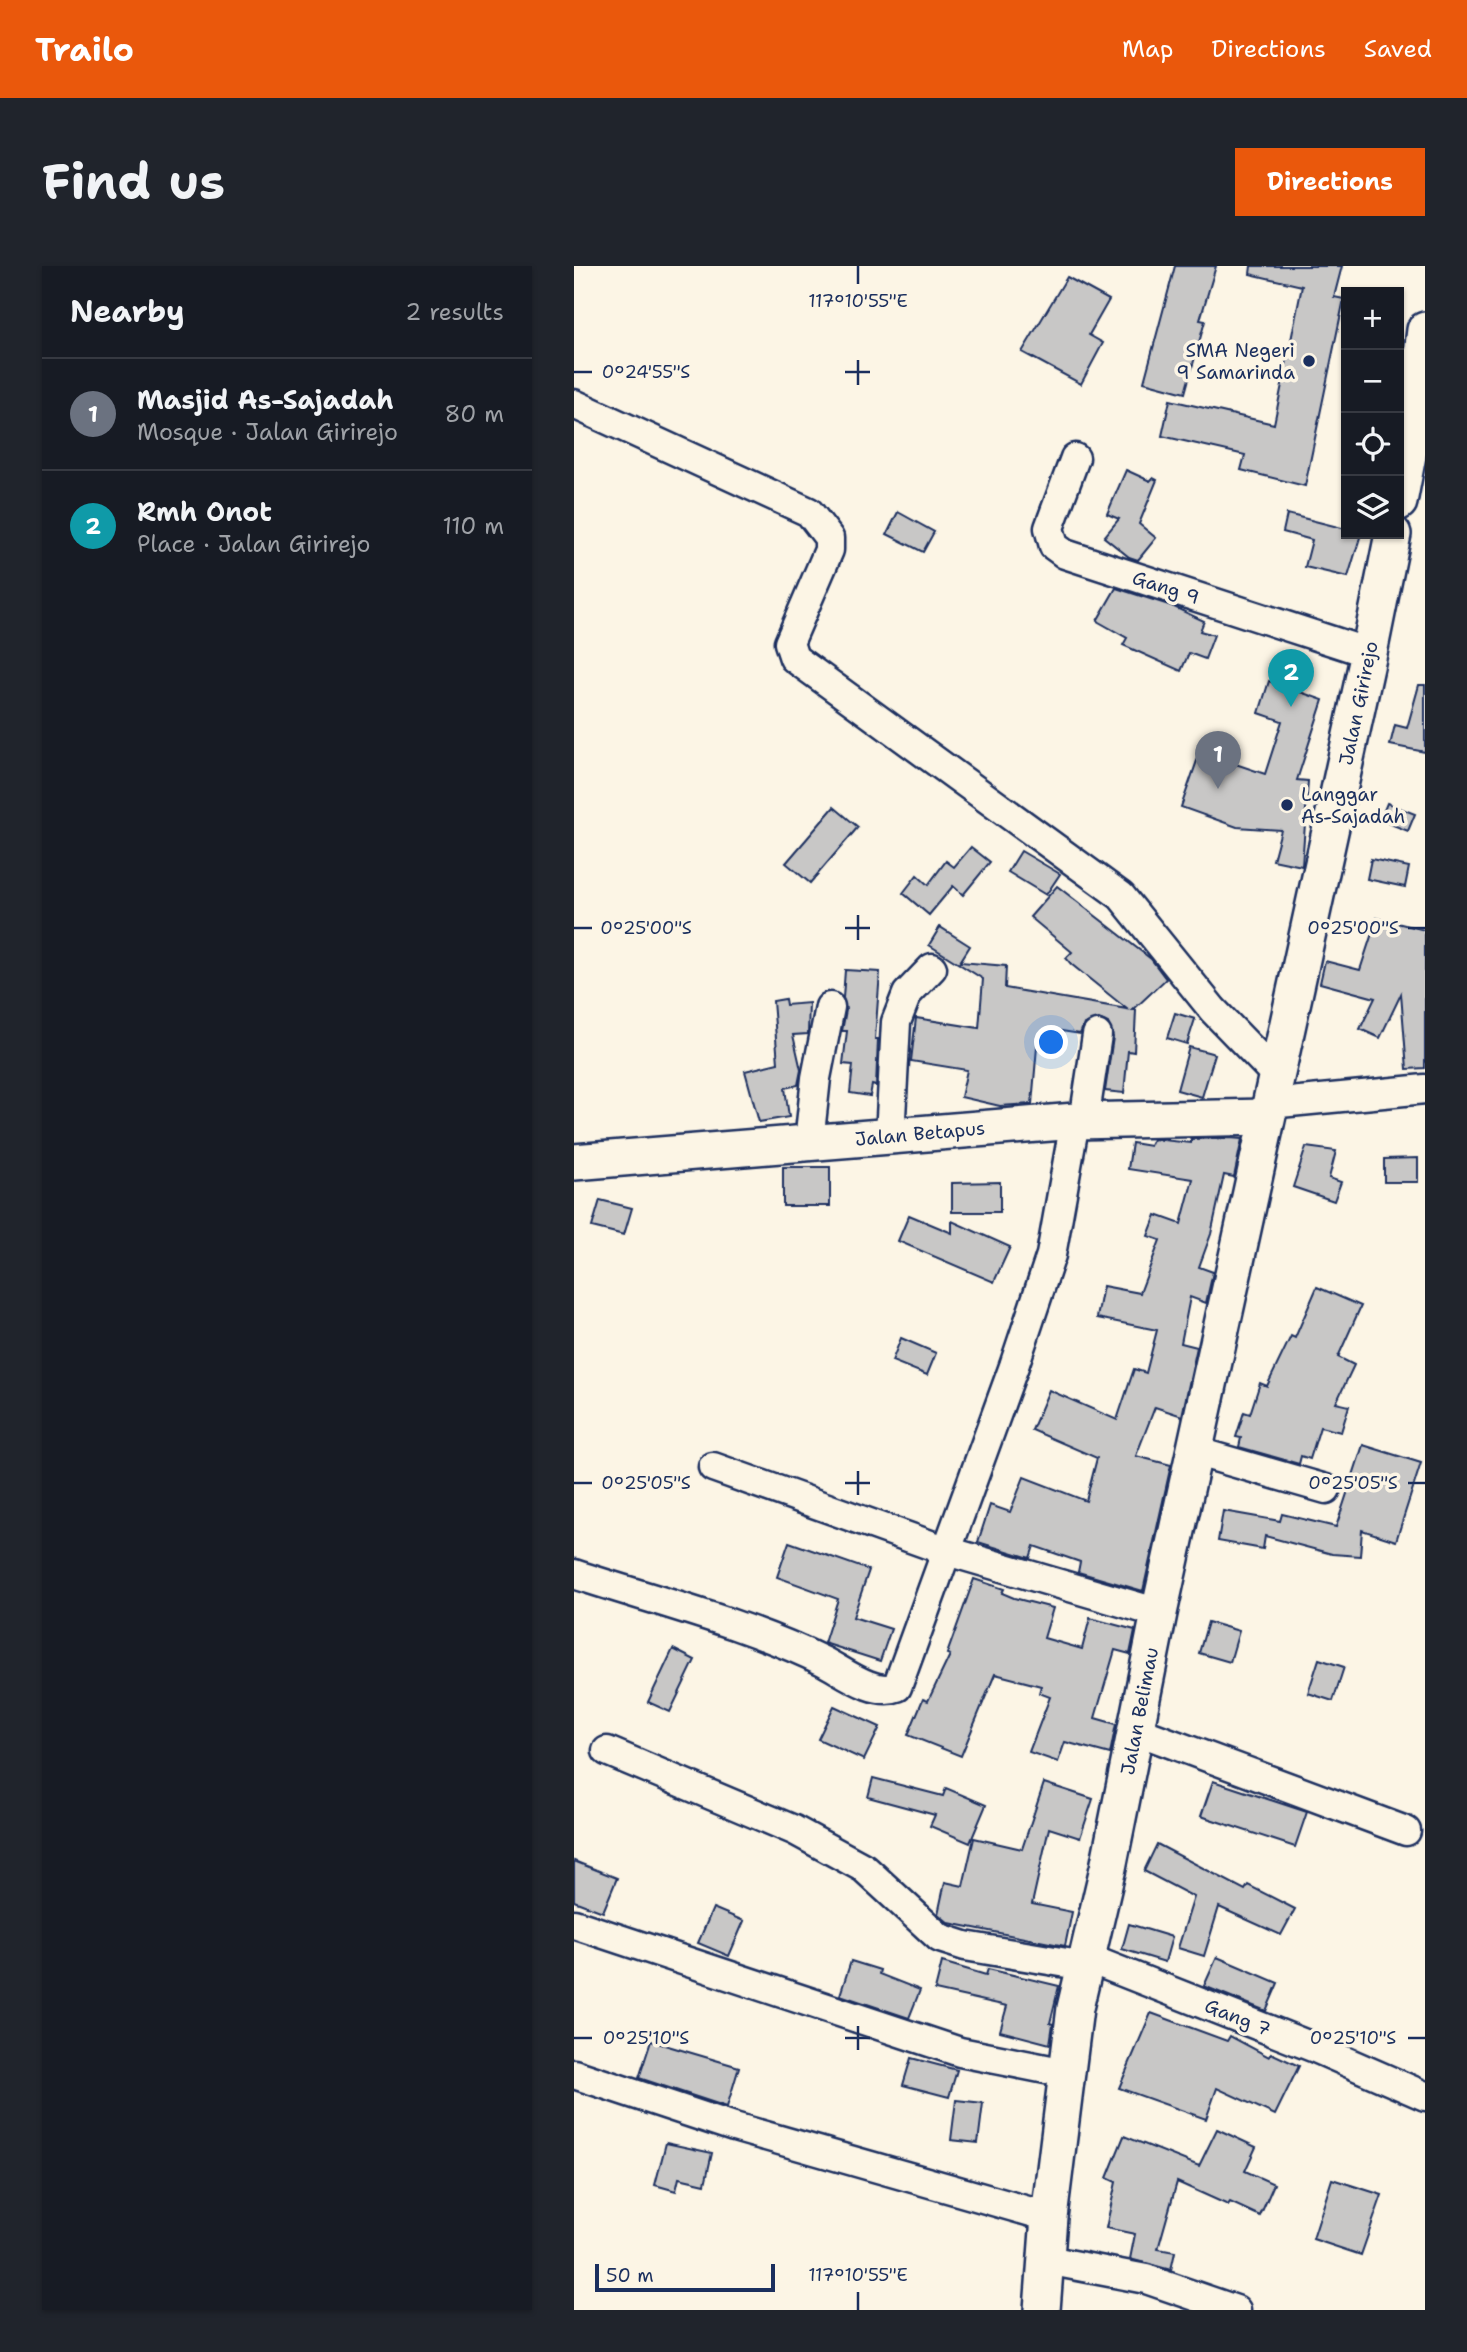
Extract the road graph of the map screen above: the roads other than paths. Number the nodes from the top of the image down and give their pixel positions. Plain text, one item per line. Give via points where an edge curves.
1 (1425, 333) edge
2 (574, 404) edge
3 (1405, 433) edge
4 (1075, 458) dead end
5 (1401, 476) edge
6 (1391, 539) edge
7 (1370, 653) junction
8 (932, 968) dead end
9 (830, 1007) dead end
10 (1097, 1035) dead end
11 (1425, 1089) edge
12 (1270, 1099) junction
13 (1079, 1121) junction
14 (890, 1136) junction
15 (809, 1142) junction
16 (574, 1162) edge
17 (1194, 1451) junction
18 (713, 1467) dead end
19 (1326, 1489) dead end
20 (947, 1551) junction
21 (574, 1574) edge
22 (1158, 1613) junction
23 (1135, 1730) junction
24 (607, 1751) dead end
25 (1406, 1831) dead end
26 (574, 1924) edge
27 (1086, 1962) junction
28 (1066, 2073) junction
29 (574, 2074) edge
30 (1425, 2096) edge
31 (1049, 2217) junction
32 (1048, 2260) junction
33 (1042, 2310) edge
34 (1236, 2310) edge

1 - 3 street
2 - 12 street via 809,512 828,538 828,550 789,643 794,658 1121,896 1213,1010
3 - 5 street
4 - 7 street, Gang 9 via 1049,528 1054,546 1065,554
6 - 7 street, Jalan Girirejo
7 - 12 street, Jalan Girirejo
8 - 14 street via 899,1008
9 - 15 street
10 - 13 street
11 - 12 street
12 - 13 street, Jalan Betapus
12 - 17 street, Jalan Belimau
13 - 14 street, Jalan Betapus
13 - 20 street via 1051,1255
14 - 15 street, Jalan Betapus
15 - 16 street, Jalan Betapus
17 - 19 street
17 - 22 street, Jalan Belimau
18 - 20 street
20 - 21 street via 902,1679 897,1687 884,1690 761,1637
20 - 22 street
22 - 23 street, Jalan Belimau
23 - 25 street
23 - 27 street, Jalan Belimau
24 - 27 street, Gang 7 via 793,1830 864,1868 940,1938 965,1946
26 - 28 street via 960,2052
27 - 28 street, Jalan Belimau
27 - 30 street, Gang 7 via 1315,2048
28 - 31 street, Jalan Belimau
29 - 31 street via 734,2127
31 - 32 street, Jalan Belimau
32 - 33 street, Jalan Belimau
32 - 34 street via 1146,2279

